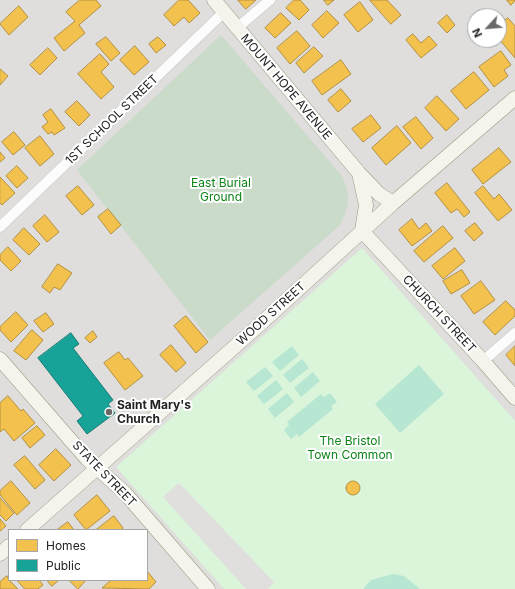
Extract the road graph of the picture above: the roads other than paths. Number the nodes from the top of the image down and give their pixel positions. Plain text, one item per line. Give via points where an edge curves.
1 (214, 0) edge
2 (270, 0) edge
3 (224, 12) junction
4 (237, 28) junction
5 (515, 98) edge
6 (359, 173) junction
7 (393, 203) junction
8 (0, 227) edge
9 (362, 231) junction
10 (515, 333) edge
11 (0, 359) edge
12 (483, 361) junction
13 (515, 398) edge
14 (97, 468) junction
15 (28, 529) edge
16 (8, 547) edge
17 (0, 554) edge
18 (208, 589) edge

1 - 3 street, MOUNT HOPE AVENUE
2 - 4 street
3 - 4 street, MOUNT HOPE AVENUE
3 - 8 street, 1ST SCHOOL STREET
4 - 6 street, MOUNT HOPE AVENUE
5 - 7 street, WOOD STREET
6 - 7 street, MOUNT HOPE AVENUE
6 - 9 street, MOUNT HOPE AVENUE via 366,205
7 - 9 street, WOOD STREET
9 - 12 street, CHURCH STREET
9 - 14 street, WOOD STREET
10 - 12 street
11 - 14 street, STATE STREET
12 - 13 street, CHURCH STREET
14 - 15 street, WOOD STREET
14 - 18 street, STATE STREET via 125,494
16 - 17 street

